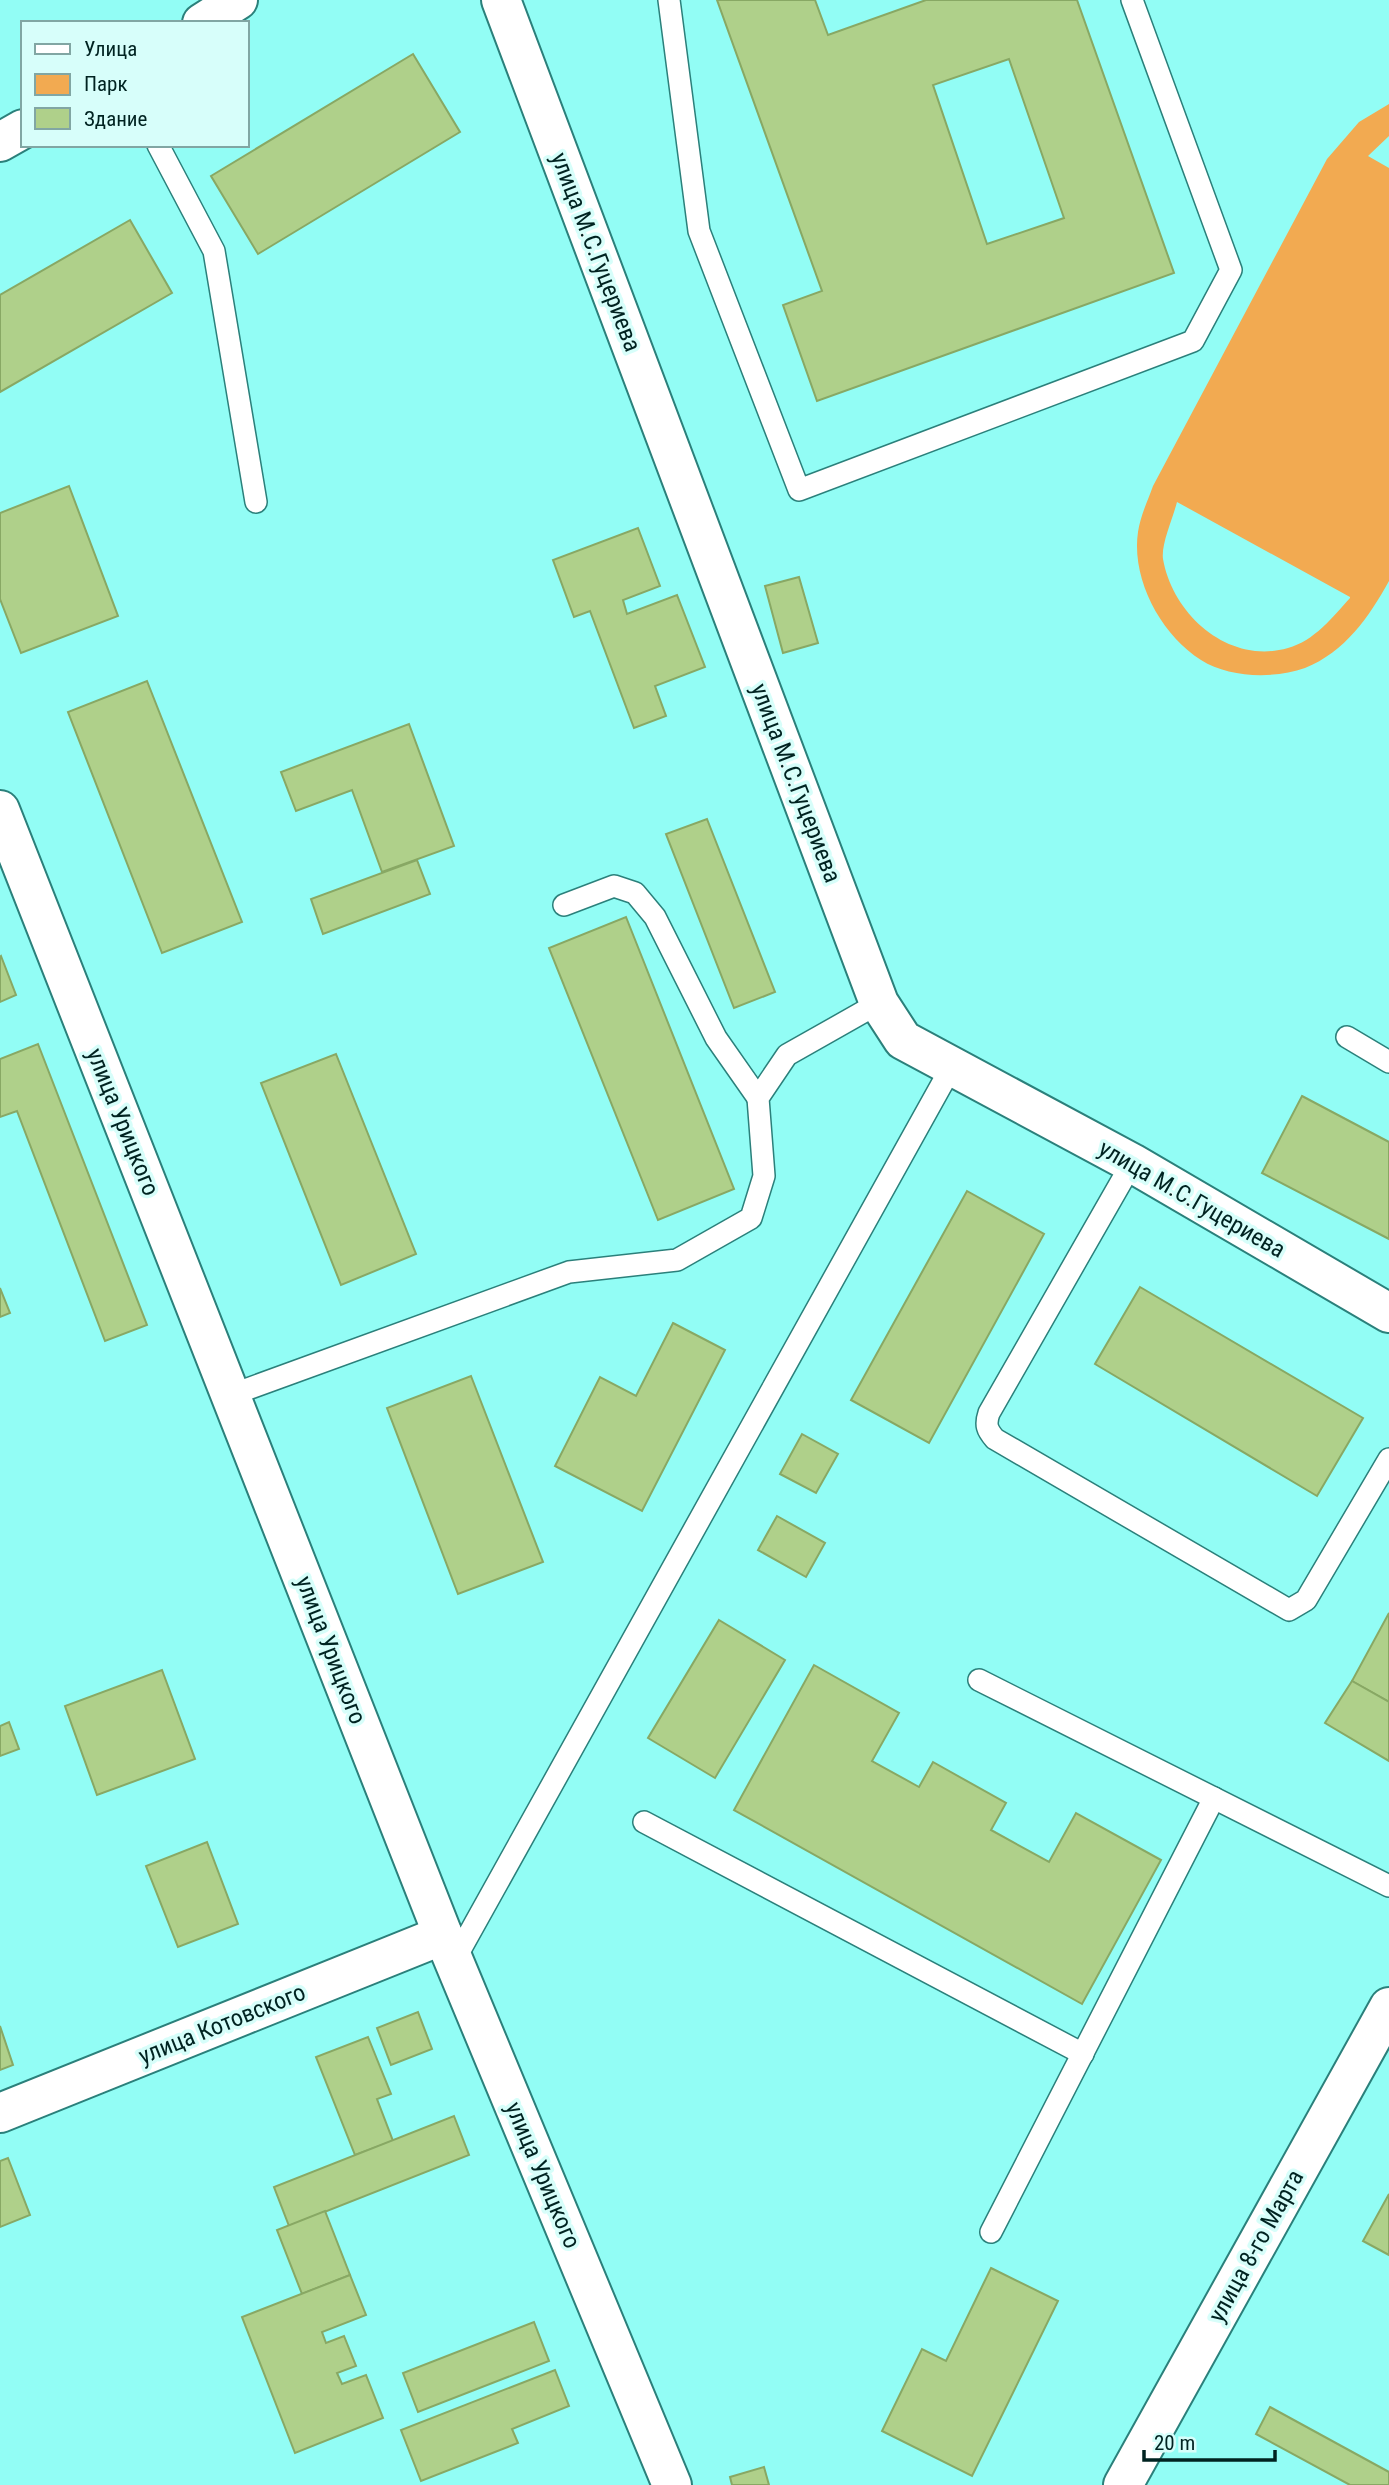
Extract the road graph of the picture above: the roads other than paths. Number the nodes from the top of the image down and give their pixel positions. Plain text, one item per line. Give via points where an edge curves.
1 (238, 0) edge
2 (502, 0) edge
3 (669, 0) edge
4 (1132, 0) edge
5 (205, 21) edge
6 (21, 130) edge
7 (0, 142) edge
8 (159, 147) edge
9 (256, 502) dead end
10 (0, 810) edge
11 (564, 905) dead end
12 (879, 1003) junction
13 (1347, 1037) dead end
14 (1389, 1062) edge
15 (952, 1066) junction
16 (758, 1098) junction
17 (1132, 1163) junction
18 (1389, 1313) edge
19 (230, 1395) junction
20 (1389, 1459) edge
21 (979, 1680) dead end
22 (1214, 1798) junction
23 (644, 1822) dead end
24 (1389, 1886) edge
25 (449, 1948) junction
26 (1389, 2007) edge
27 (1083, 2054) junction
28 (0, 2113) edge
29 (991, 2232) dead end
30 (672, 2485) edge
31 (1123, 2485) edge

1 - 5 street
2 - 12 street, улица М.С.Гуцериева
3 - 4 lane via 699,231 799,490 1193,341 1231,270
6 - 7 street
8 - 9 lane via 214,251
10 - 19 street, улица Урицкого
11 - 16 lane via 614,887 635,892 655,917 716,1038
12 - 15 street, улица М.С.Гуцериева via 903,1040
12 - 16 lane via 787,1055
13 - 14 lane
15 - 17 street, улица М.С.Гуцериева
15 - 25 lane
16 - 19 lane via 764,1176 751,1218 677,1260 569,1272
17 - 18 street, улица М.С.Гуцериева
17 - 20 lane via 989,1413 986,1423 995,1439 1289,1610 1306,1600
19 - 25 street, улица Урицкого
21 - 22 lane
22 - 24 lane
22 - 27 lane
23 - 27 lane
25 - 28 street, улица Котовского
25 - 30 street, улица Урицкого
26 - 31 street, улица 8-го Марта
27 - 29 lane

